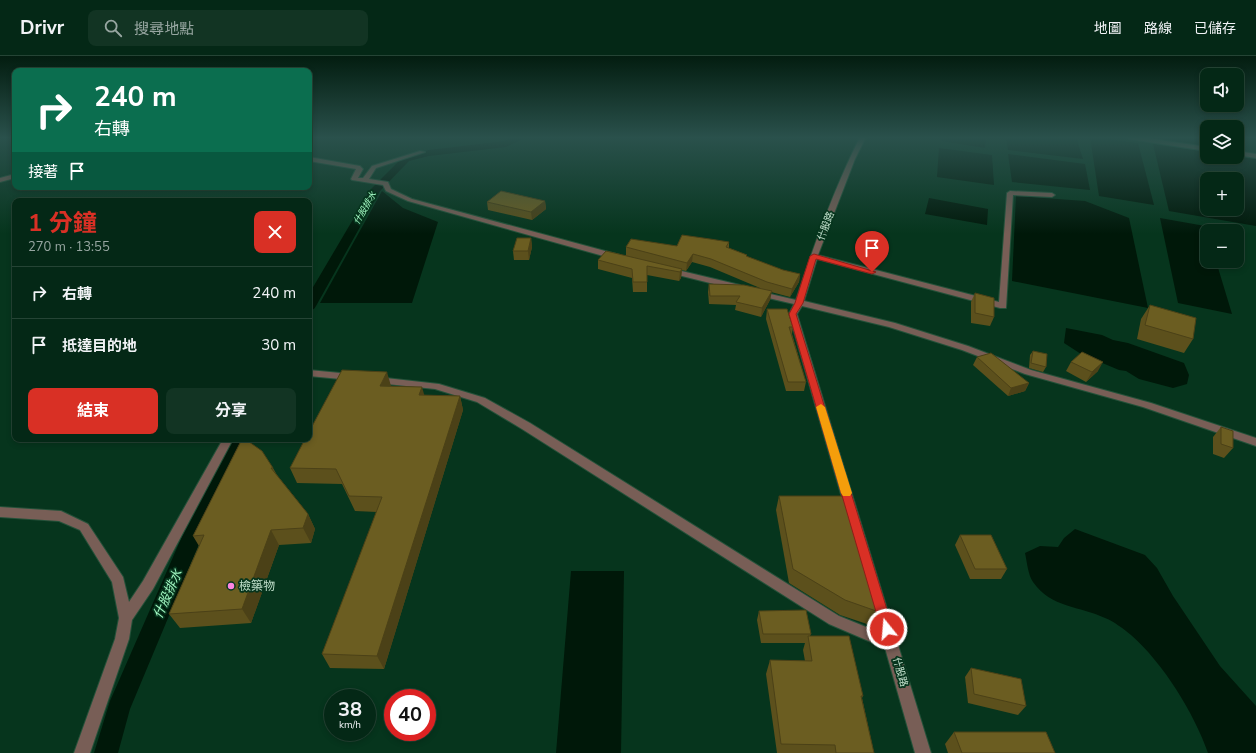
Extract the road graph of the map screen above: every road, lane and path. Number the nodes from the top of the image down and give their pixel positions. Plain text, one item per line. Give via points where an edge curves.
1 (360, 170) edge
2 (373, 170) edge
3 (848, 170) edge
4 (12, 177) edge
5 (0, 180) edge
6 (367, 181) junction
7 (1052, 195) dead end
8 (814, 256) junction
9 (623, 258) edge
10 (659, 268) edge
11 (799, 303) junction
12 (312, 373) edge
13 (226, 442) edge
14 (1256, 442) edge
15 (0, 512) edge
16 (126, 618) junction
17 (891, 644) junction
18 (82, 753) edge
19 (923, 753) edge

1 - 6 street via 354,179
2 - 6 street
3 - 8 street, 什股路
4 - 5 street
6 - 9 street via 386,183 388,190 410,200
7 - 8 street via 1010,193 1004,306
8 - 11 street, 什股路
10 - 11 street
11 - 14 street via 900,328 965,348 1028,372 1147,405
11 - 17 street, 什股路 via 793,314
12 - 17 street via 436,386 481,400 834,620
13 - 16 street via 148,586
15 - 16 street via 61,516 84,527 118,581
16 - 18 street via 122,639
17 - 19 street, 什股路

